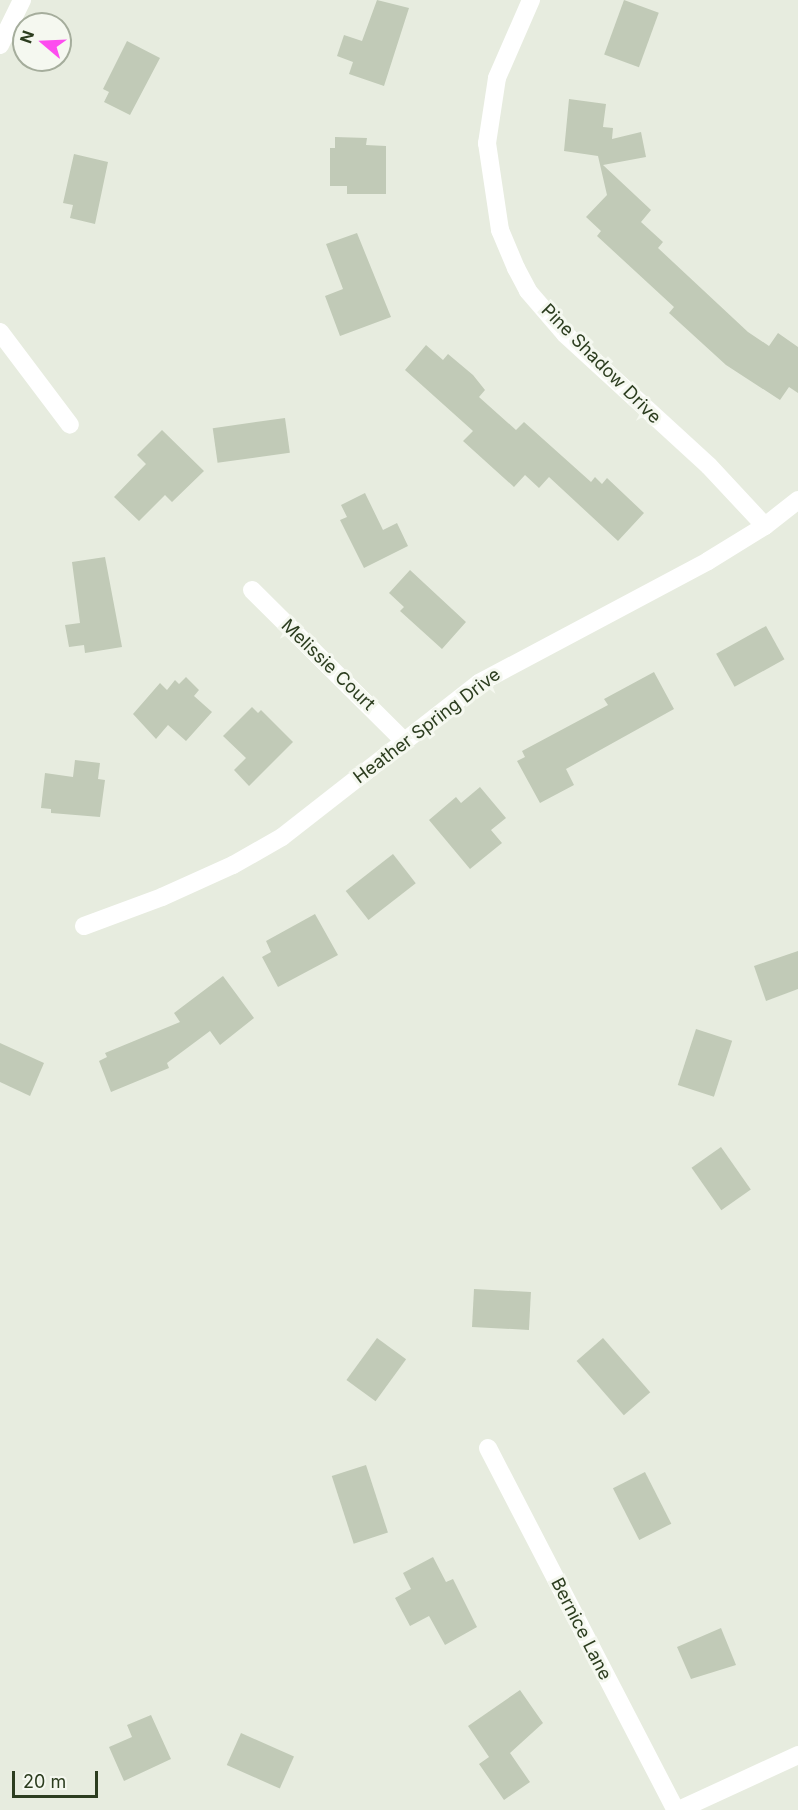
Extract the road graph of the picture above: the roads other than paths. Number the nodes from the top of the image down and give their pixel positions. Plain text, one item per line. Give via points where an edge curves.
1 (22, 0) edge
2 (531, 0) edge
3 (0, 45) edge
4 (0, 332) edge
5 (70, 425) dead end
6 (798, 500) edge
7 (765, 526) junction
8 (252, 590) dead end
9 (403, 740) junction
10 (84, 926) dead end
11 (488, 1448) dead end
12 (798, 1755) edge
13 (677, 1810) edge

1 - 3 street
2 - 7 street, Pine Shadow Drive via 497,78 487,143 500,230 516,268 528,291 565,334 709,466
4 - 5 street
6 - 7 street, Heather Spring Drive
7 - 9 street, Heather Spring Drive via 488,678
8 - 9 street, Melissie Court
9 - 10 street, Heather Spring Drive via 273,843 162,897
11 - 13 street, Bernice Lane
12 - 13 street

